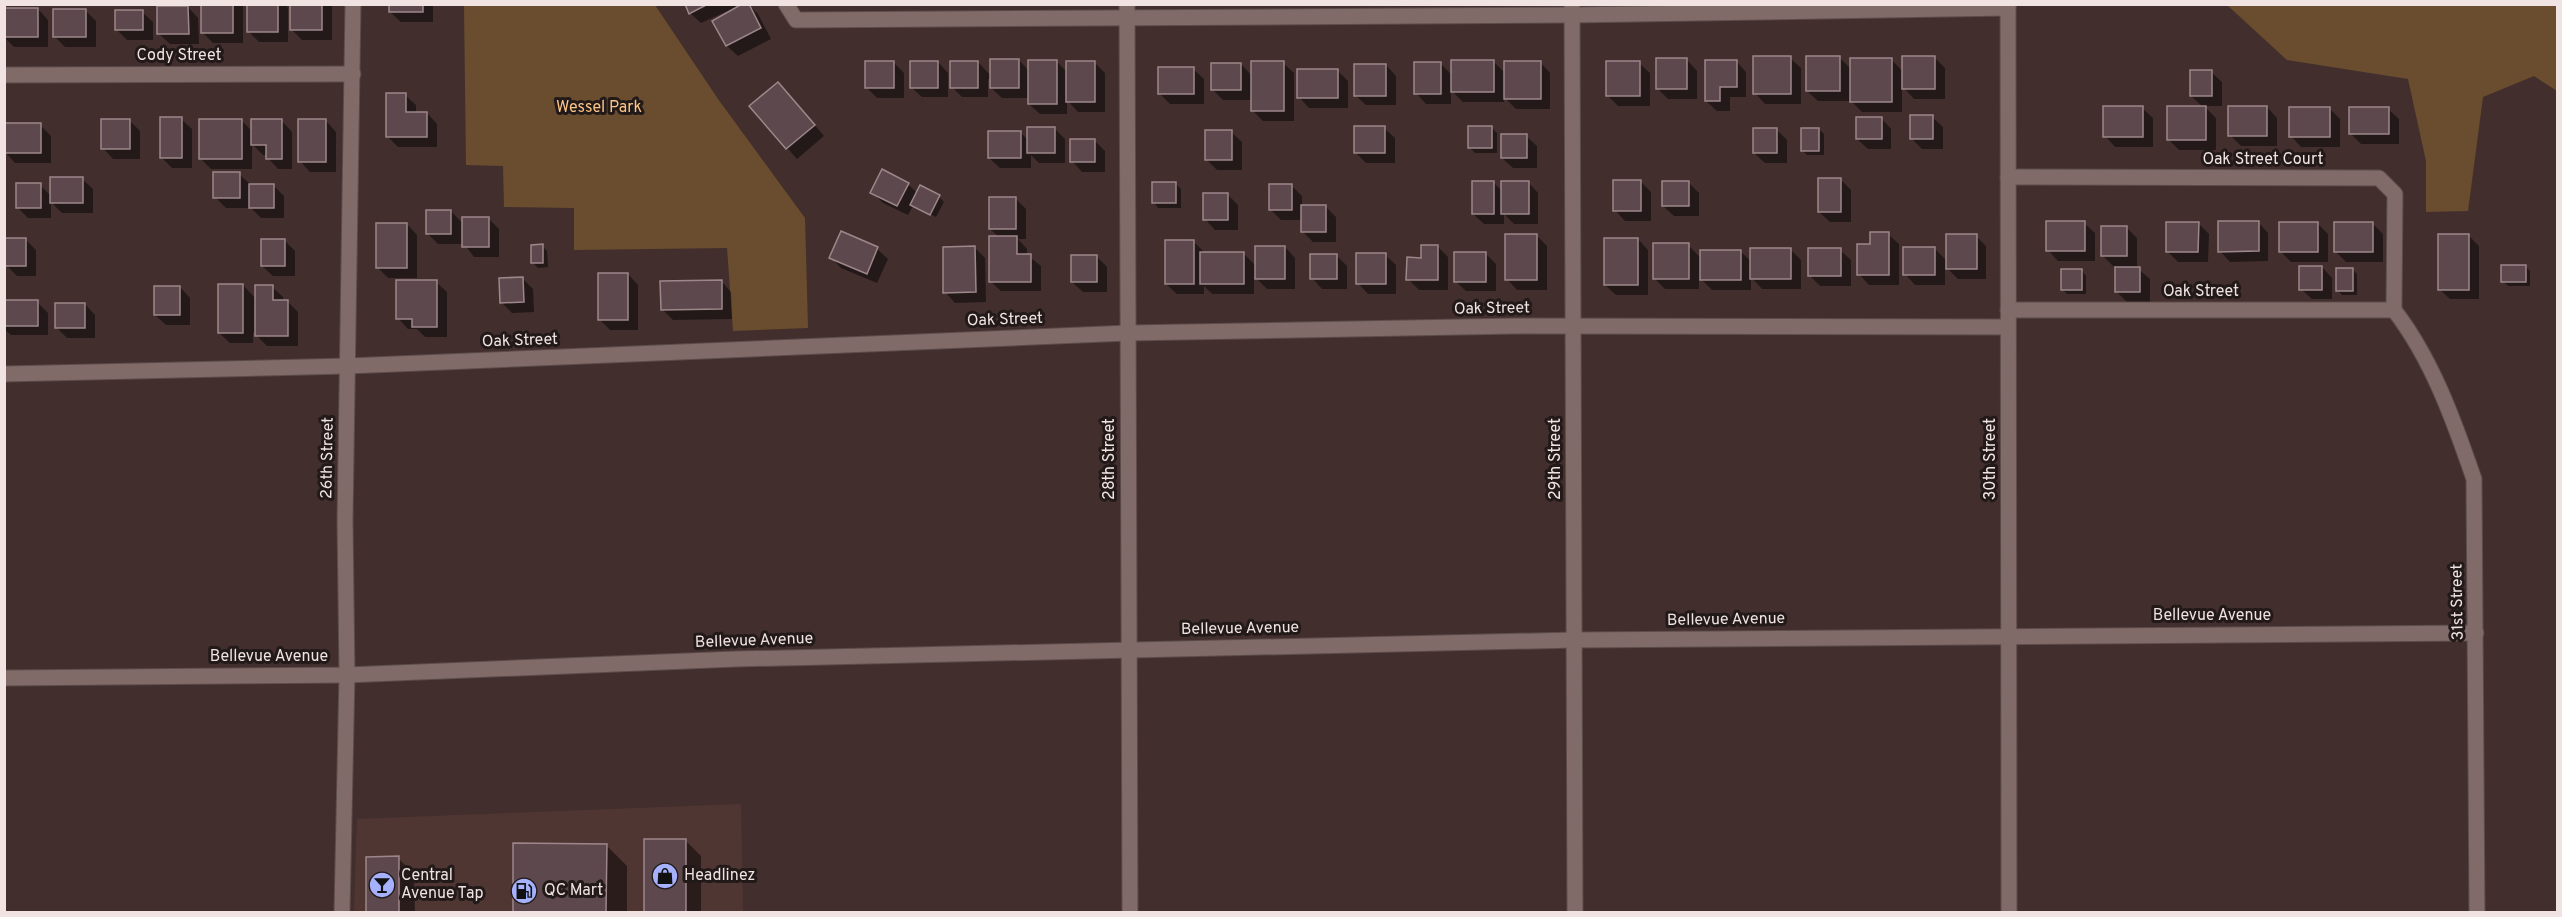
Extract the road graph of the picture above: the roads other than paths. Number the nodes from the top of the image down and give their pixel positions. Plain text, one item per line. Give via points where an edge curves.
1 (353, 4) edge
2 (786, 4) edge
3 (2008, 6) edge
4 (1572, 10) edge
5 (1127, 11) edge
6 (353, 74) junction
7 (4, 75) edge
8 (2008, 177) junction
9 (2008, 310) junction
10 (2394, 310) junction
11 (1572, 327) junction
12 (2008, 327) junction
13 (1128, 333) junction
14 (348, 366) junction
15 (4, 374) edge
16 (2476, 633) junction
17 (2009, 636) junction
18 (1574, 640) junction
19 (1129, 649) junction
20 (347, 675) junction
21 (4, 678) edge
22 (342, 912) edge
23 (1130, 912) edge
24 (1575, 912) edge
25 (2009, 912) edge
26 (2477, 912) edge

1 - 6 street, 26th Street
2 - 5 street via 796,20
3 - 4 street
3 - 8 street, 30th Street
4 - 5 street
4 - 11 street, 29th Street
5 - 13 street, 28th Street
6 - 7 street, Cody Street
6 - 14 street, 26th Street
8 - 9 street, 30th Street
8 - 10 street, Oak Street Court via 2379,178 2395,194
9 - 10 street, Oak Street
9 - 12 street, 30th Street
10 - 16 street, 31st Street via 2410,330 2454,421 2474,479
11 - 12 street, Oak Street
11 - 13 street, Oak Street
11 - 18 street, 29th Street
12 - 17 street, 30th Street
13 - 14 street, Oak Street
13 - 19 street, 28th Street
14 - 15 street, Oak Street
14 - 20 street, 26th Street
16 - 17 street, Bellevue Avenue
16 - 26 street, 31st Street
17 - 18 street, Bellevue Avenue
17 - 25 street, 30th Street
18 - 19 street, Bellevue Avenue
18 - 24 street, 29th Street
19 - 20 street, Bellevue Avenue via 736,659
19 - 23 street, 28th Street
20 - 21 street, Bellevue Avenue
20 - 22 street, 26th Street

